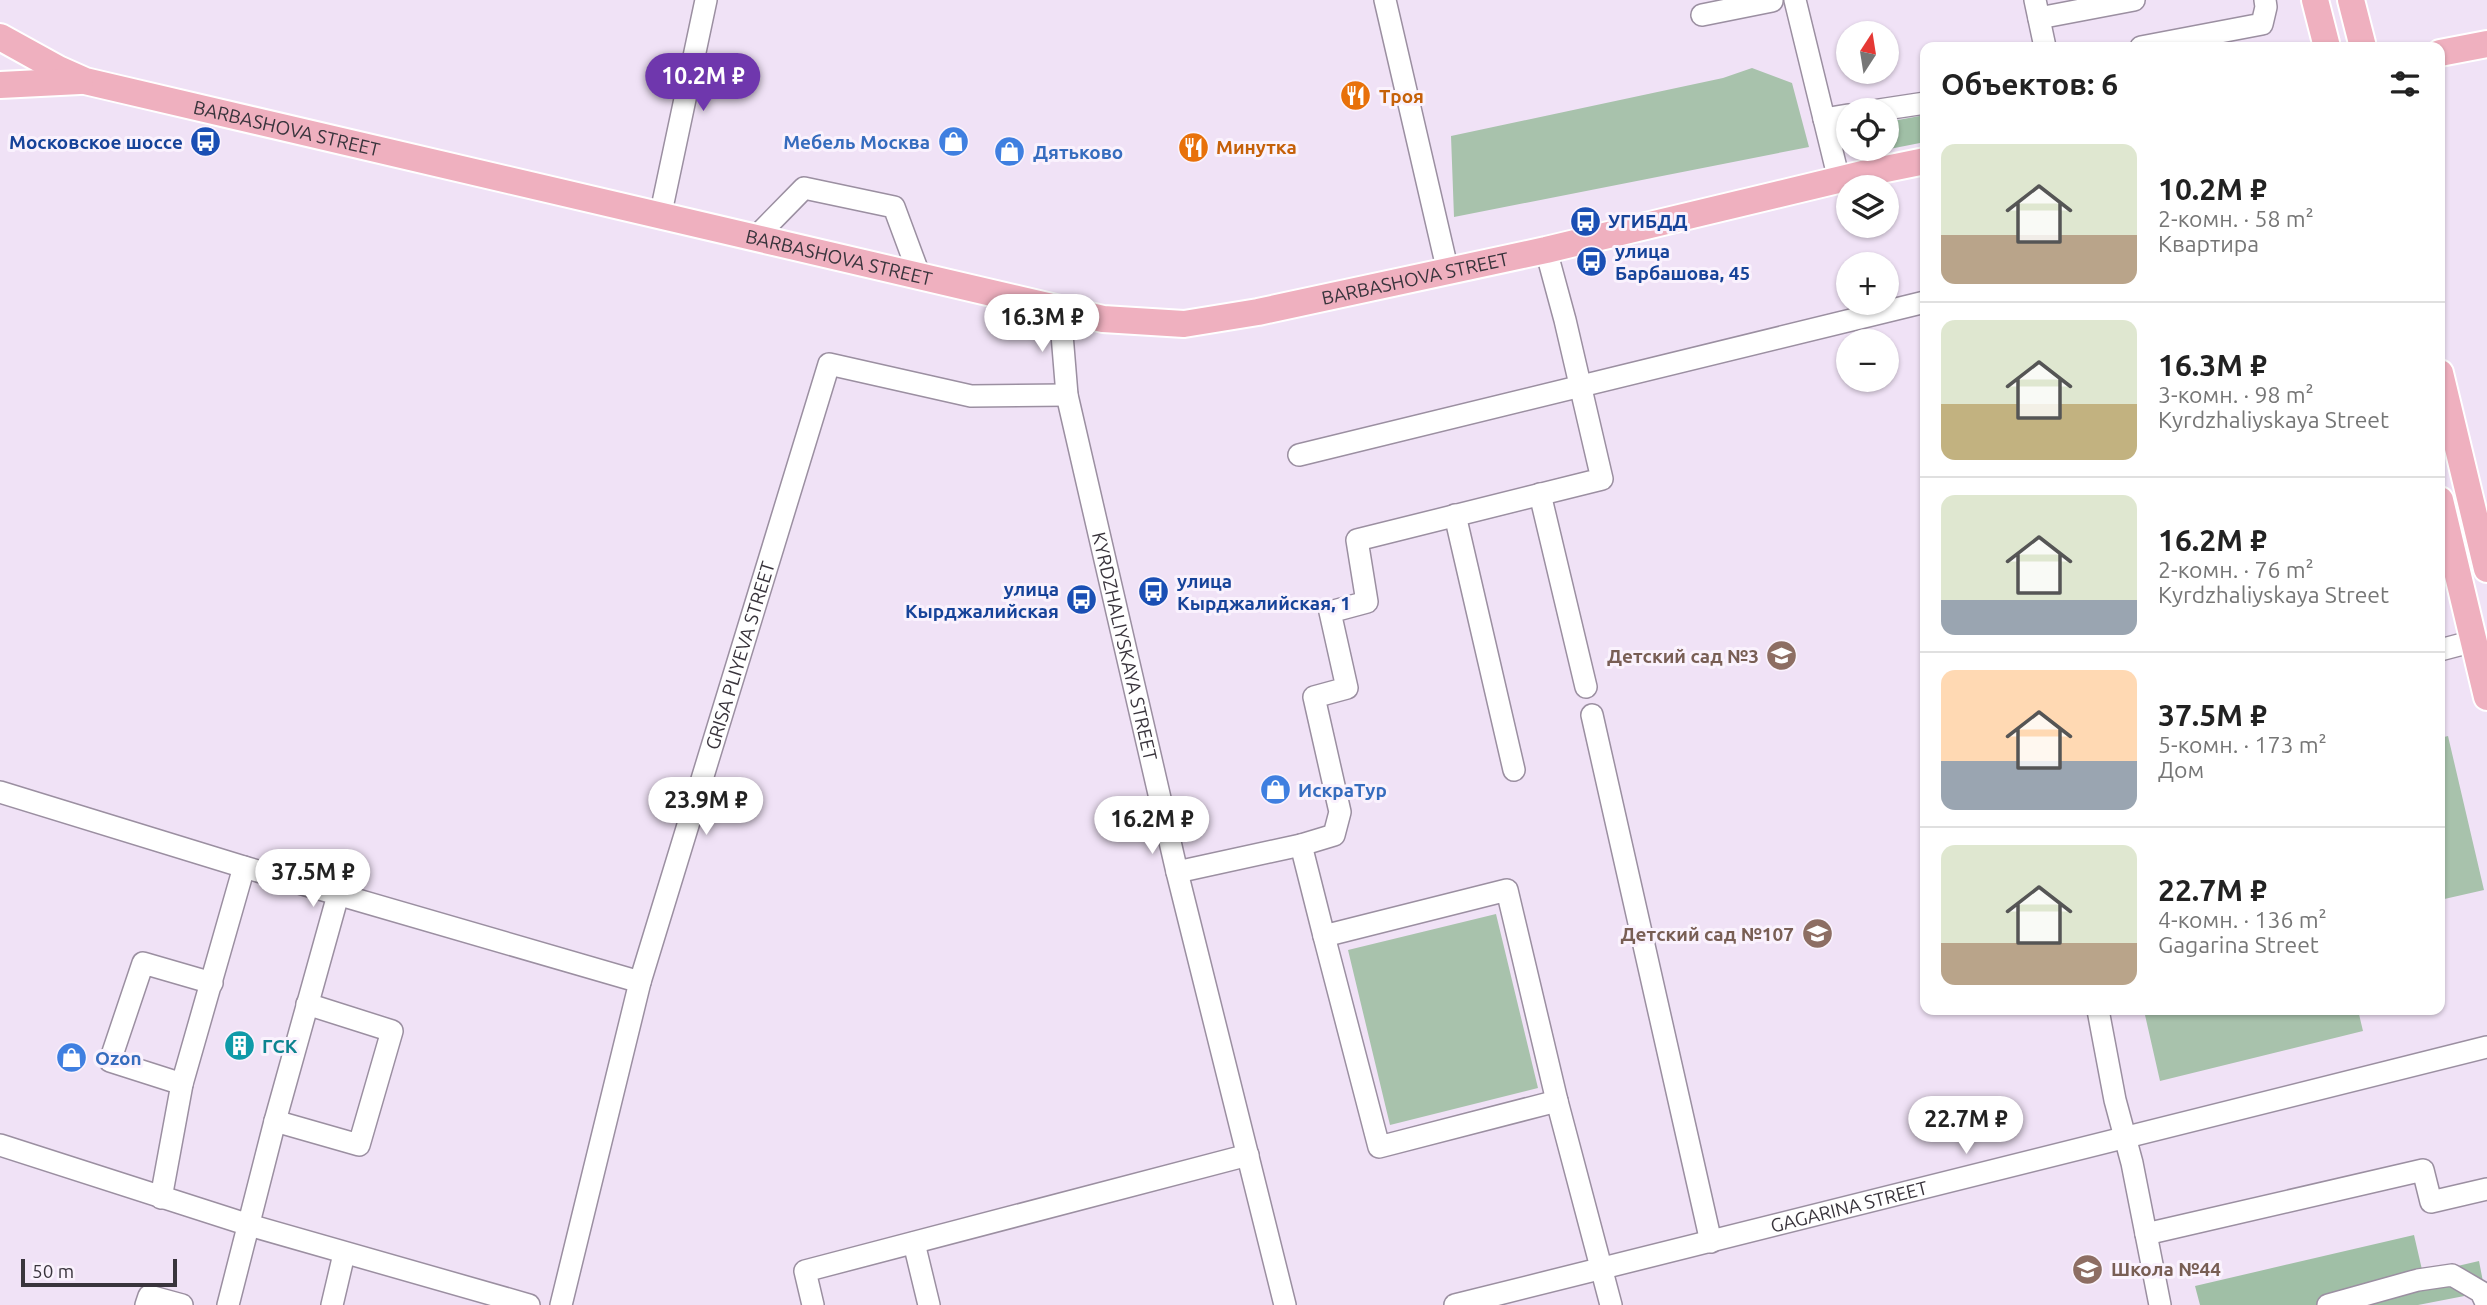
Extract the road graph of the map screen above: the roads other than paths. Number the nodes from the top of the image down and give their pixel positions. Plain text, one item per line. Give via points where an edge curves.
1 (706, 0) edge
2 (1385, 0) edge
3 (1772, 0) edge
4 (1795, 0) edge
5 (2134, 0) edge
6 (2265, 0) edge
7 (2315, 0) edge
8 (2351, 0) edge
9 (2037, 9) edge
10 (1702, 15) dead end
11 (1800, 26) junction
12 (0, 37) edge
13 (2044, 42) edge
14 (2167, 42) edge
15 (2326, 42) edge
16 (2362, 42) edge
17 (2487, 44) edge
18 (2445, 51) edge
19 (85, 81) junction
20 (0, 85) edge
21 (1920, 104) edge
22 (1899, 107) edge
23 (1836, 117) edge
24 (1824, 119) junction
25 (1920, 162) edge
26 (1838, 175) edge
27 (1862, 175) edge
28 (1836, 181) edge
29 (660, 217) junction
30 (756, 237) junction
31 (1546, 250) junction
32 (1448, 272) junction
33 (920, 277) junction
34 (1920, 303) edge
35 (1060, 310) junction
36 (1579, 387) junction
37 (2445, 394) edge
38 (1067, 395) junction
39 (1299, 455) dead end
40 (1540, 494) junction
41 (1455, 515) junction
42 (2445, 521) edge
43 (2487, 569) edge
44 (2474, 641) junction
45 (2445, 649) edge
46 (1586, 687) dead end
47 (2487, 697) edge
48 (1592, 715) dead end
49 (1514, 770) dead end
50 (0, 792) edge
51 (1301, 845) junction
52 (244, 867) junction
53 (1177, 872) junction
54 (338, 894) junction
55 (1324, 936) junction
56 (639, 982) junction
57 (212, 983) junction
58 (307, 1004) junction
59 (2099, 1015) edge
60 (2487, 1047) edge
61 (182, 1084) junction
62 (1557, 1101) junction
63 (275, 1121) junction
64 (2125, 1138) junction
65 (0, 1145) edge
66 (1248, 1155) junction
67 (2487, 1189) edge
68 (161, 1198) junction
69 (249, 1226) junction
70 (2146, 1234) junction
71 (1712, 1242) junction
72 (914, 1243) junction
73 (344, 1254) junction
74 (1602, 1269) junction
75 (146, 1305) edge
76 (182, 1305) edge
77 (228, 1305) edge
78 (332, 1305) edge
79 (529, 1305) edge
80 (561, 1305) edge
81 (813, 1305) edge
82 (929, 1305) edge
83 (1285, 1305) edge
84 (1455, 1305) edge
85 (1611, 1305) edge
86 (2160, 1305) edge
87 (2328, 1305) edge
88 (2487, 1305) edge

1 - 29 street
2 - 32 street
3 - 10 street
3 - 11 street
4 - 11 street
5 - 9 street
6 - 14 street via 2262,24
7 - 15 main road
8 - 16 main road
9 - 13 street
11 - 24 street
12 - 19 main road, BARBASHOVA STREET
17 - 18 main road
19 - 20 main road, BARBASHOVA STREET
19 - 29 main road, BARBASHOVA STREET
21 - 22 street
23 - 24 street
24 - 26 street
25 - 27 main road, BARBASHOVA STREET
28 - 31 main road, BARBASHOVA STREET
29 - 30 main road, BARBASHOVA STREET
30 - 33 main road, BARBASHOVA STREET
30 - 33 street via 804,188 894,207
31 - 32 main road, BARBASHOVA STREET
31 - 36 street
32 - 35 main road, BARBASHOVA STREET via 1184,324 1103,319
33 - 35 main road, BARBASHOVA STREET
34 - 36 street
35 - 38 street, KYRDZHALIYSKAYA STREET
36 - 39 street
36 - 40 street via 1602,479
37 - 43 main road
38 - 53 street, KYRDZHALIYSKAYA STREET
38 - 56 street, GRISA PLIYEVA STREET via 971,396 829,364
40 - 41 street
40 - 46 street
41 - 49 street
41 - 51 street via 1357,540 1367,602 1330,612 1347,688 1314,697 1340,812 1334,835
42 - 44 main road
44 - 45 street
44 - 47 main road
48 - 71 street
50 - 52 street
51 - 53 street
51 - 55 street
52 - 54 street
52 - 57 street
53 - 66 street, KYRDZHALIYSKAYA STREET
54 - 56 street
54 - 58 street
55 - 62 street via 1379,1147
55 - 62 street via 1507,890
56 - 80 street, GRISA PLIYEVA STREET
57 - 61 street
57 - 61 street via 143,963 110,1061
58 - 63 street
58 - 63 street via 392,1031 359,1145
59 - 64 street
60 - 64 street, GAGARINA STREET
61 - 68 street
62 - 74 street
63 - 69 street
64 - 70 street
64 - 71 street, GAGARINA STREET
65 - 68 street
66 - 72 street
66 - 83 street, KYRDZHALIYSKAYA STREET
67 - 70 street via 2431,1202 2423,1170
68 - 69 street
69 - 73 street
69 - 77 street
70 - 86 street
71 - 74 street, GAGARINA STREET
72 - 81 street via 805,1271
72 - 82 street
73 - 78 street
73 - 79 street
74 - 84 street, GAGARINA STREET
74 - 85 street
75 - 76 street via 149,1296
87 - 88 street via 2452,1275 2480,1292

